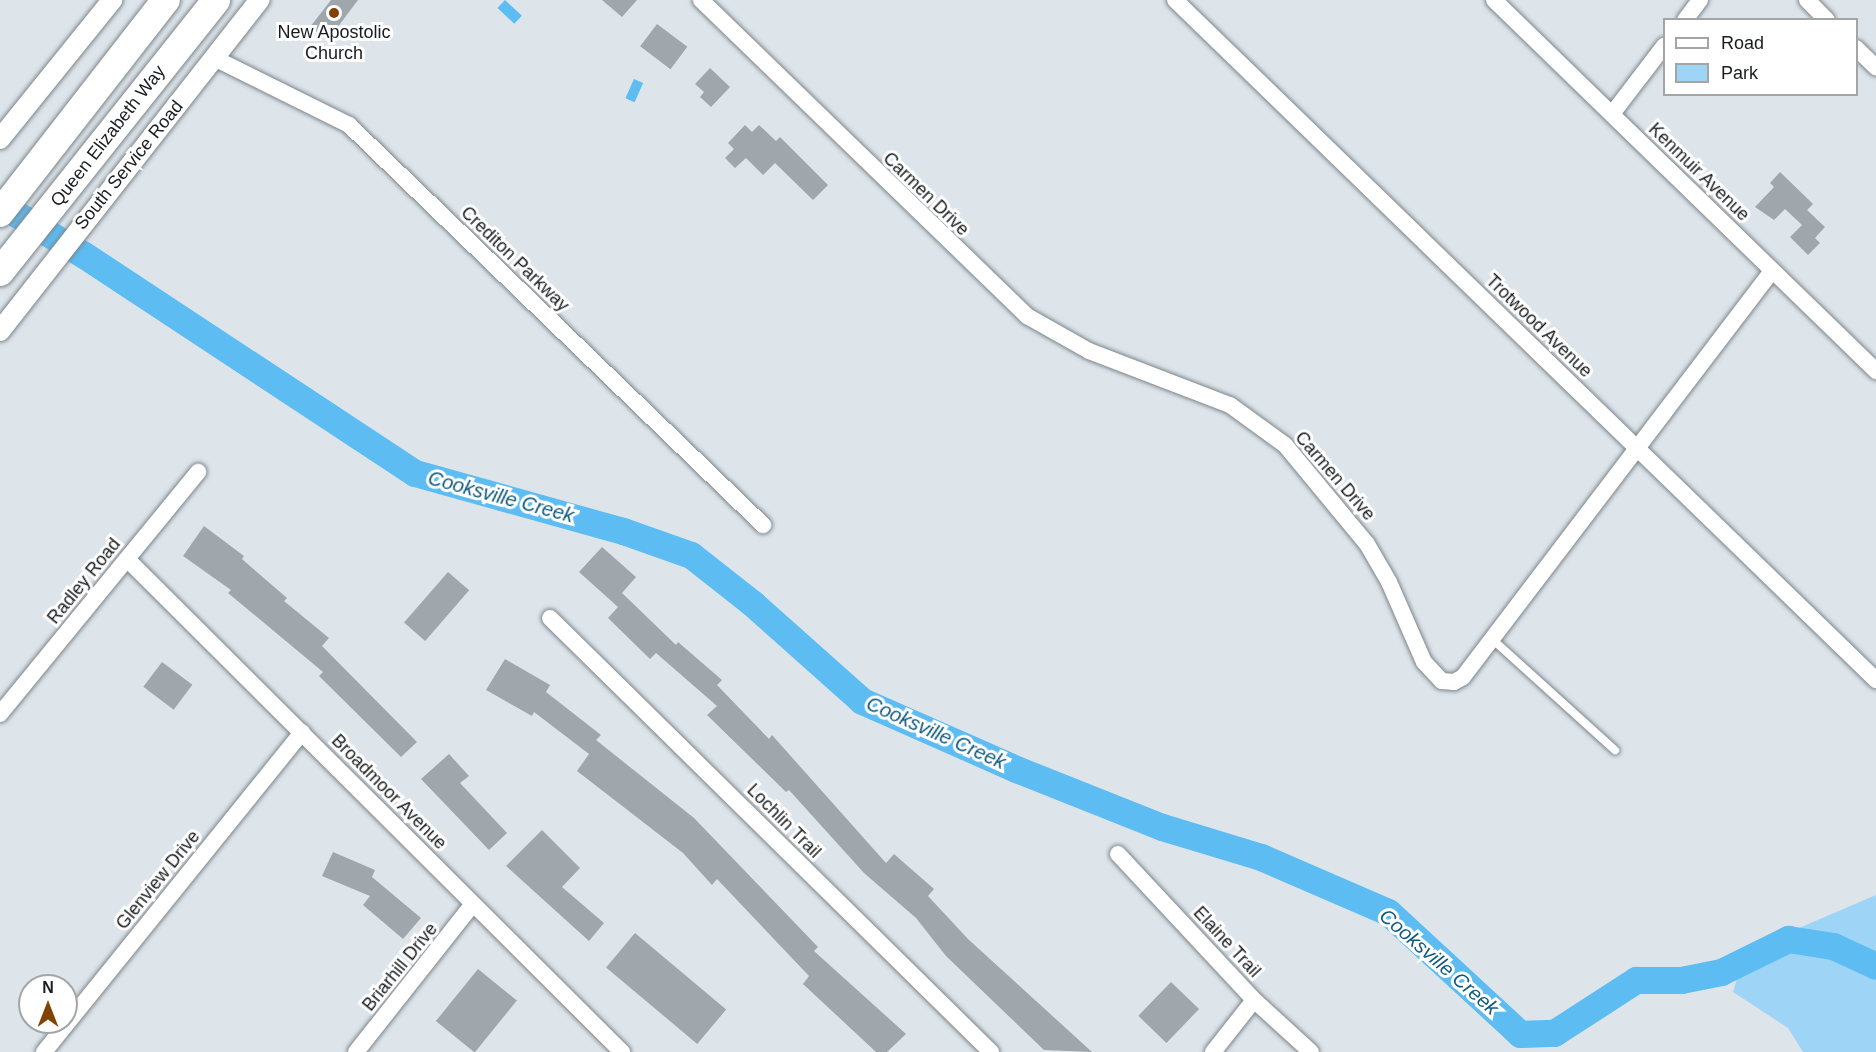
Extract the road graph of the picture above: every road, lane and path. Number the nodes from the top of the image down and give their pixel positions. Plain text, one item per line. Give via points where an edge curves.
1 (112, 0) edge
2 (166, 0) edge
3 (216, 0) edge
4 (260, 0) edge
5 (701, 0) edge
6 (1175, 0) edge
7 (1494, 0) edge
8 (1700, 0) edge
9 (1807, 0) edge
10 (1686, 18) edge
11 (1825, 18) edge
12 (1663, 49) edge
13 (1858, 49) edge
14 (214, 58) junction
15 (1876, 67) edge
16 (1612, 114) junction
17 (0, 139) edge
18 (0, 213) edge
19 (9, 262) edge
20 (1772, 271) junction
21 (0, 331) edge
22 (1876, 371) edge
23 (1635, 447) junction
24 (198, 472) dead end
25 (763, 525) dead end
26 (128, 559) junction
27 (550, 618) dead end
28 (1492, 639) junction
29 (1876, 680) edge
30 (0, 714) edge
31 (302, 732) junction
32 (1615, 750) dead end
33 (1118, 854) dead end
34 (472, 905) junction
35 (1254, 1000) junction
36 (44, 1052) edge
37 (356, 1052) edge
38 (622, 1052) edge
39 (991, 1052) edge
40 (1213, 1052) edge
41 (1311, 1052) edge

1 - 17 street
2 - 18 highway, Queen Elizabeth Way
3 - 19 highway, Queen Elizabeth Way
4 - 14 street, South Service Road
5 - 28 street, Carmen Drive via 1027,316 1089,351 1230,405 1285,445 1367,544 1434,676 1448,682 1459,681
6 - 23 street, Trotwood Avenue
7 - 16 street, Kenmuir Avenue
8 - 10 street
9 - 11 street
12 - 16 street
13 - 15 street
14 - 21 street, South Service Road
14 - 25 street, Crediton Parkway via 349,126
16 - 20 street, Kenmuir Avenue
20 - 22 street, Kenmuir Avenue
20 - 23 street, Carmen Drive
23 - 28 street, Carmen Drive
23 - 29 street, Trotwood Avenue
24 - 26 street, Radley Road
26 - 30 street, Radley Road
26 - 31 street, Broadmoor Avenue
27 - 39 street, Lochlin Trail
28 - 32 lane
31 - 34 street, Broadmoor Avenue
31 - 36 street, Glenview Drive
33 - 35 street, Elaine Trail
34 - 37 street, Briarhill Drive
34 - 38 street, Broadmoor Avenue
35 - 40 street
35 - 41 street, Elaine Trail

